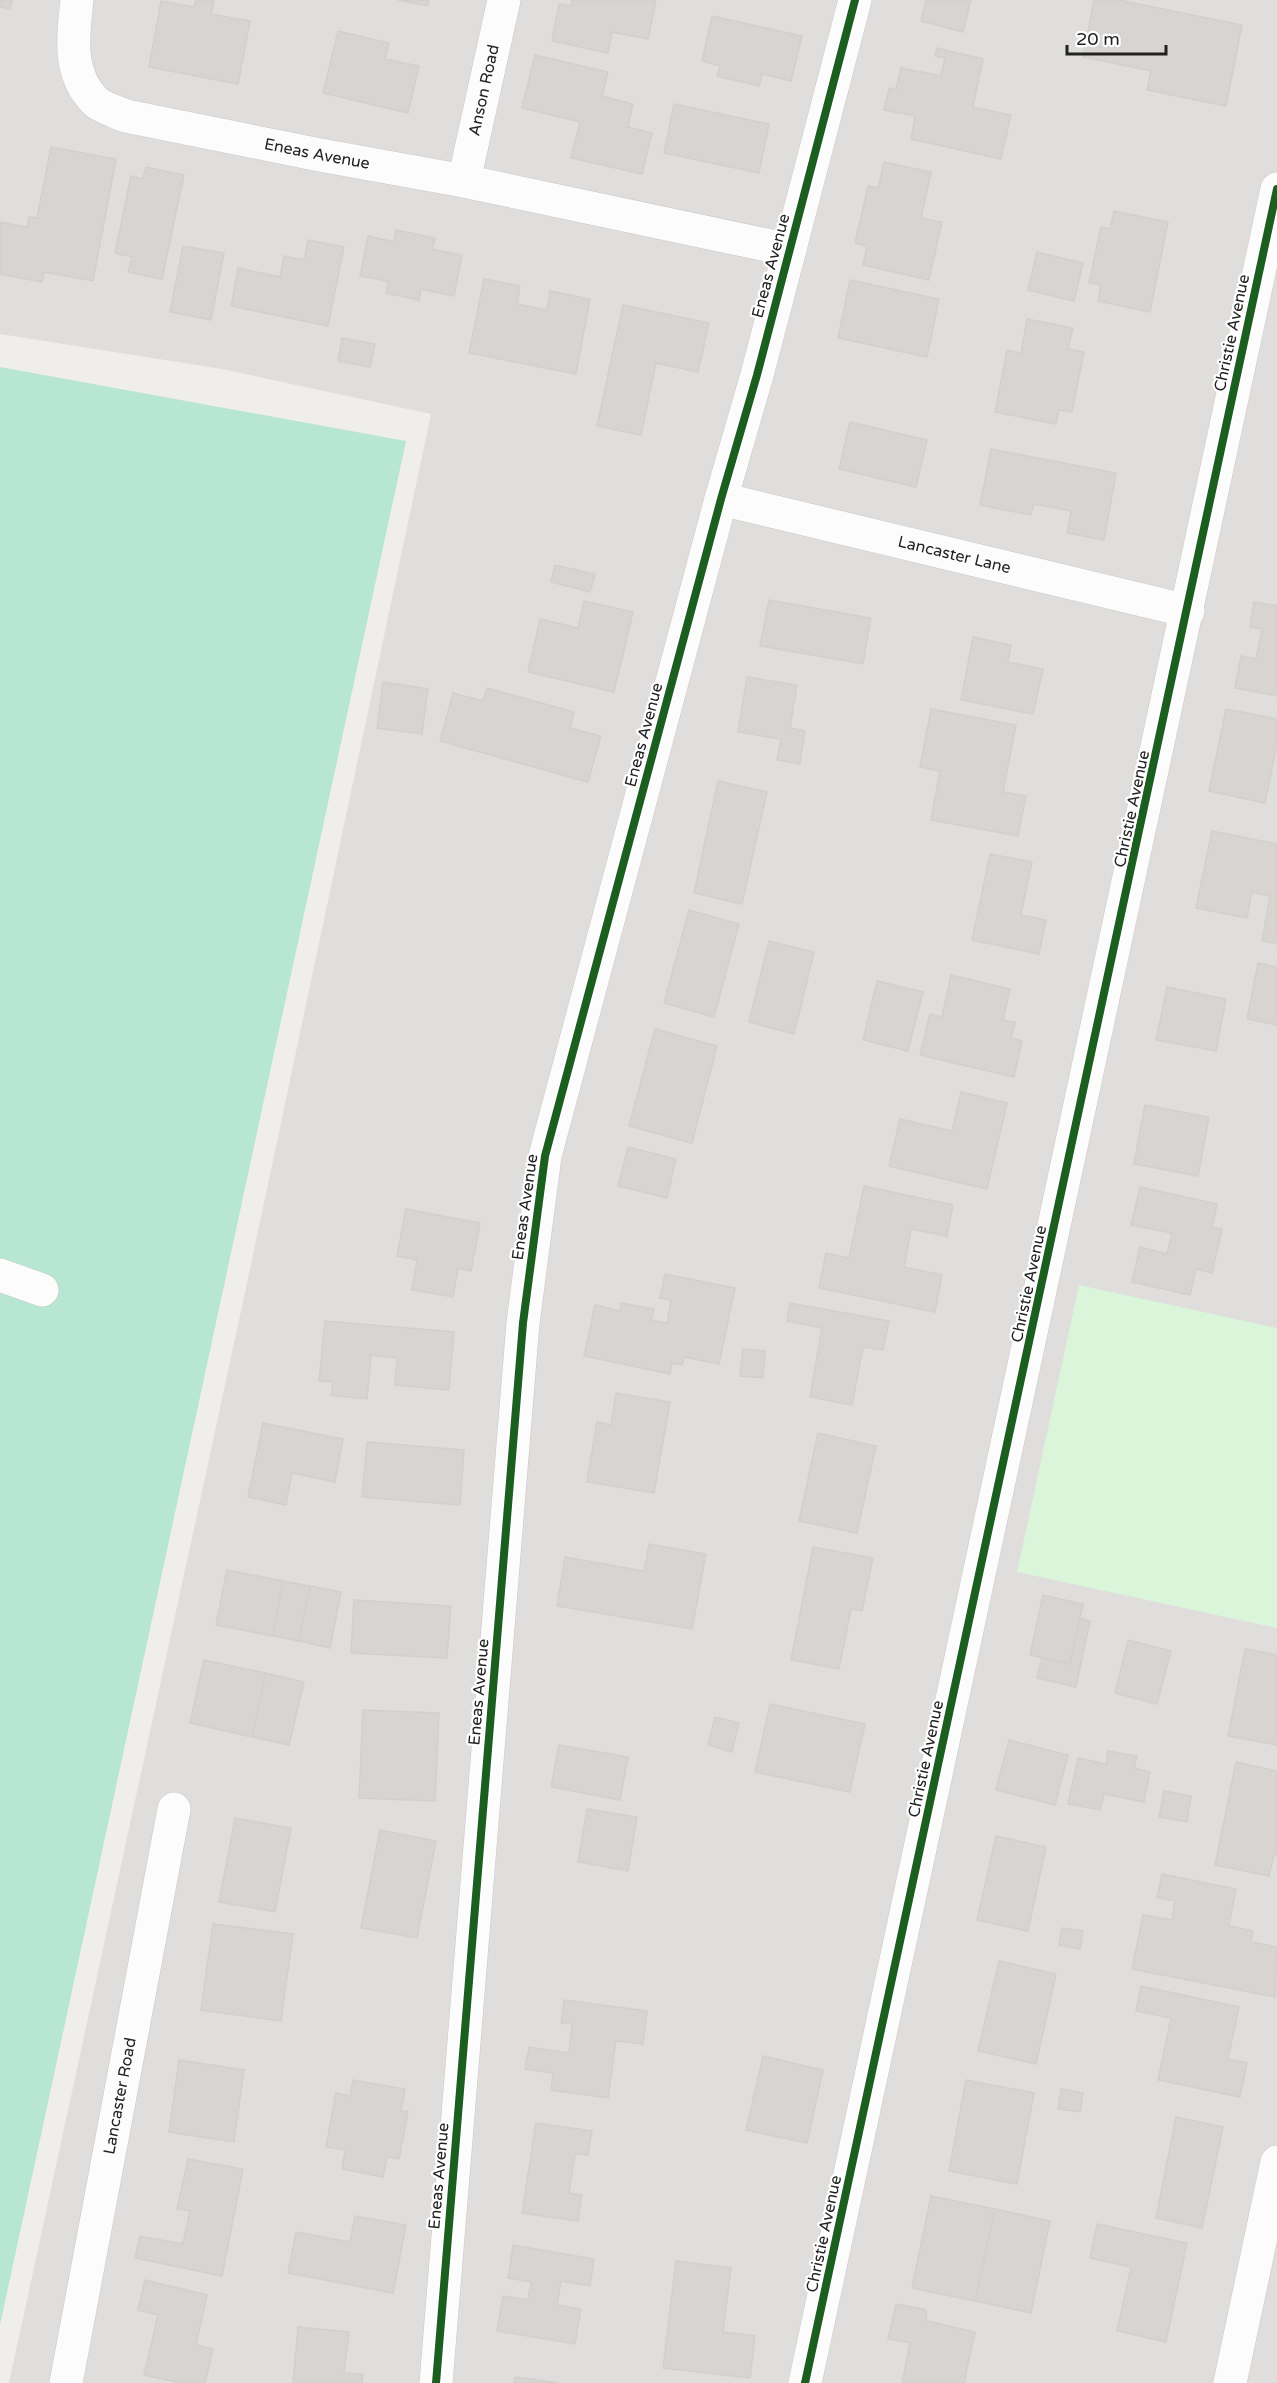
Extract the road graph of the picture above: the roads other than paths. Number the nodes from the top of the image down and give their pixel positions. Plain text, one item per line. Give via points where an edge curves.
1 (77, 0) edge
2 (504, 0) edge
3 (855, 0) edge
4 (464, 181) junction
5 (1277, 189) edge
6 (790, 250) junction
7 (721, 499) junction
8 (1188, 611) junction
9 (0, 1275) edge
10 (42, 1290) dead end
11 (174, 1809) dead end
12 (1277, 2162) edge
13 (66, 2383) edge
14 (436, 2383) edge
15 (805, 2383) edge
16 (1230, 2383) edge

1 - 4 street, Eneas Avenue via 72,41 77,78 97,103 126,116
2 - 4 street, Anson Road
3 - 6 street, Eneas Avenue
4 - 6 street, Eneas Avenue
5 - 8 street, Christie Avenue
6 - 7 street, Eneas Avenue
7 - 8 street, Lancaster Lane
7 - 14 street, Eneas Avenue via 545,1156 523,1323
8 - 15 street, Christie Avenue
9 - 10 street
11 - 13 street, Lancaster Road
12 - 16 street

